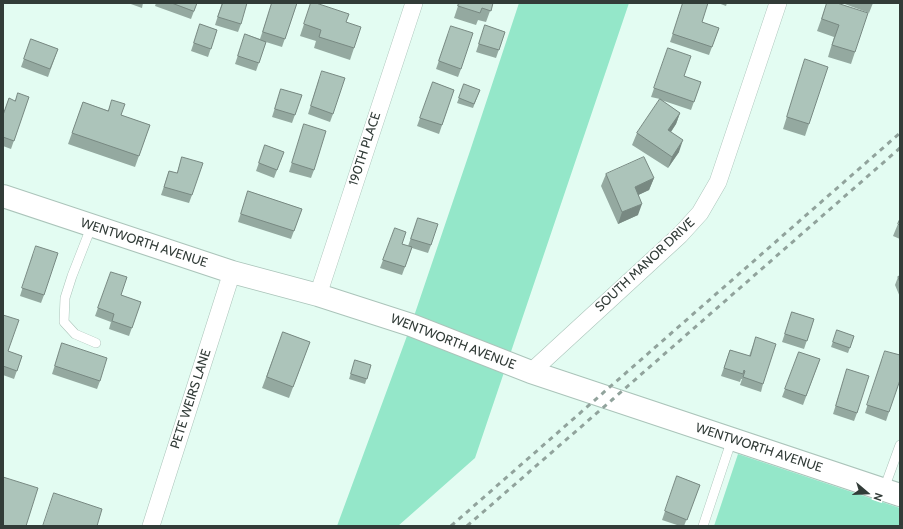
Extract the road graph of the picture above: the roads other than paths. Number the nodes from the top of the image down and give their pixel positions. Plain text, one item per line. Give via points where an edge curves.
1 (778, 3) edge
2 (410, 4) edge
3 (3, 196) edge
4 (92, 225) junction
5 (232, 272) junction
6 (318, 295) junction
7 (96, 343) dead end
8 (531, 372) junction
9 (732, 439) junction
10 (900, 445) edge
11 (892, 492) edge
12 (150, 526) edge
13 (703, 526) edge

1 - 8 street, SOUTH MANOR DRIVE via 718,182 700,213 680,235
2 - 6 street, 190TH PLACE
3 - 4 street, WENTWORTH AVENUE
4 - 5 street, WENTWORTH AVENUE
4 - 7 lane via 70,283 64,322 75,334
5 - 6 street, WENTWORTH AVENUE
5 - 12 street, PETE WEIRS LANE
6 - 8 street, WENTWORTH AVENUE via 411,325
8 - 9 street, WENTWORTH AVENUE
9 - 11 street, WENTWORTH AVENUE
9 - 13 lane
10 - 11 lane

